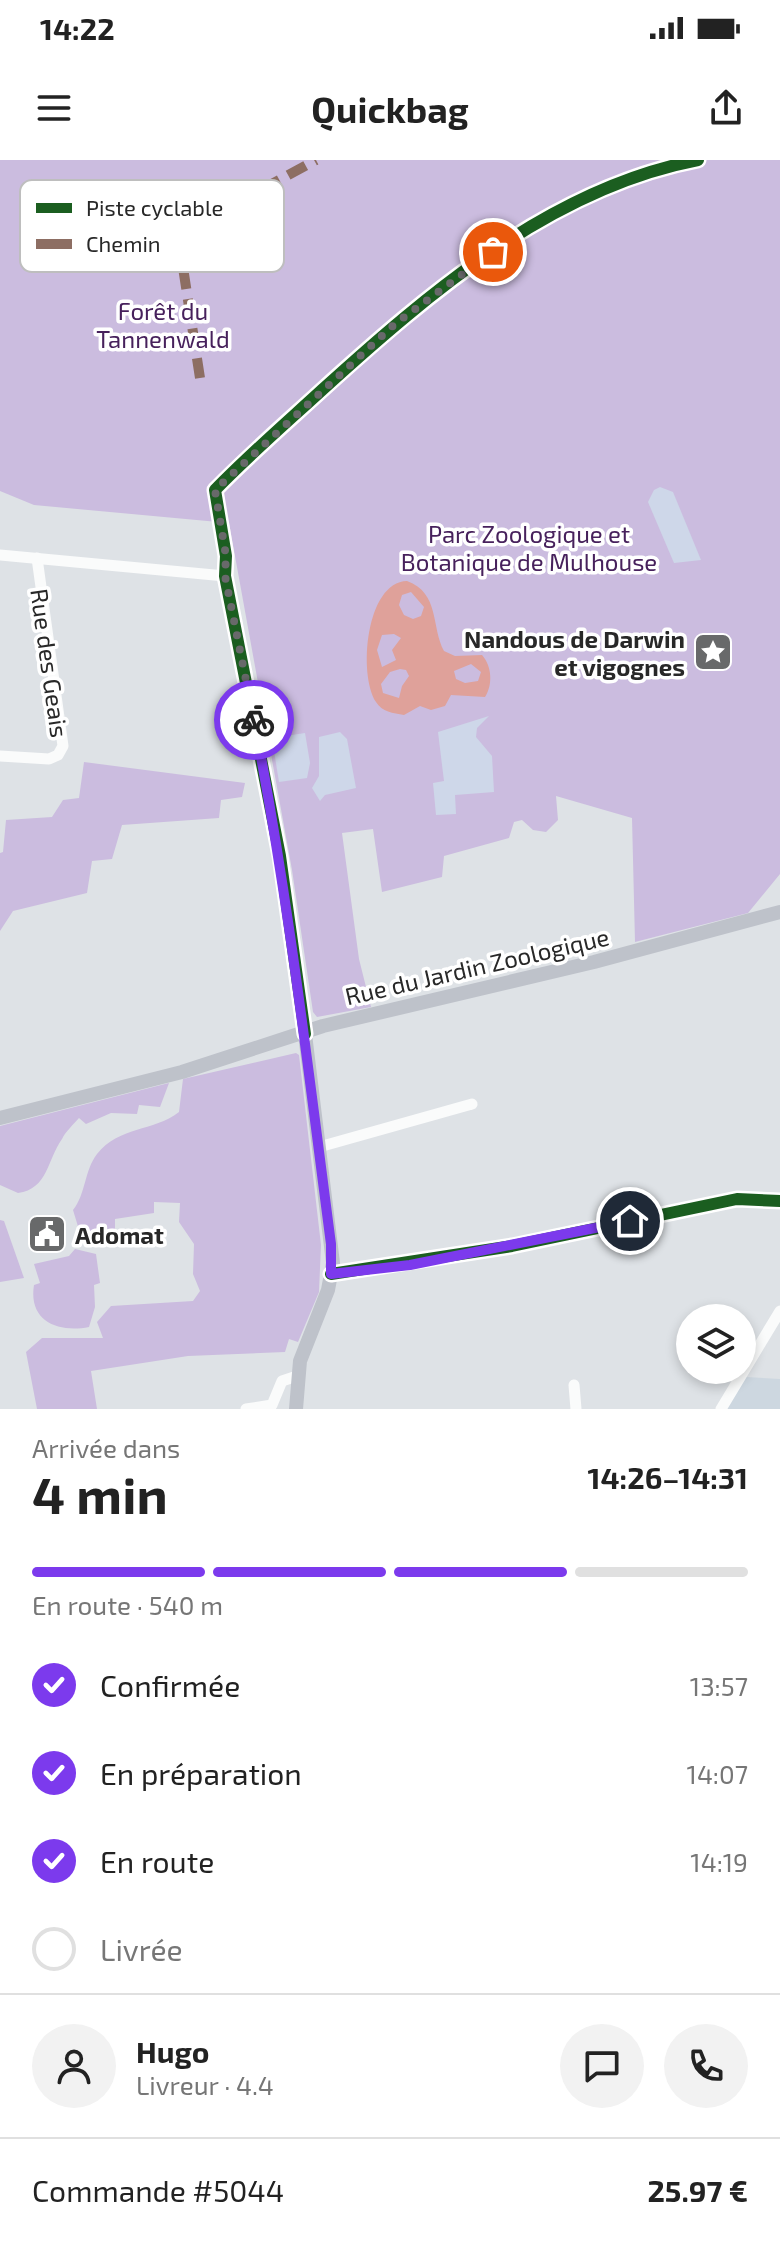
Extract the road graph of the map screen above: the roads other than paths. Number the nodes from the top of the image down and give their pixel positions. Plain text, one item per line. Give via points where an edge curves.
1 (698, 160) edge
2 (0, 555) edge
3 (37, 558) junction
4 (225, 576) junction
5 (0, 756) edge
6 (780, 912) edge
7 (305, 1034) junction
8 (472, 1104) dead end
9 (0, 1118) edge
10 (319, 1147) junction
11 (780, 1201) edge
12 (331, 1274) junction
13 (780, 1311) edge
14 (297, 1376) junction
15 (574, 1385) dead end
16 (246, 1409) edge
17 (296, 1409) edge
18 (576, 1409) edge
19 (721, 1409) edge

1 - 4 street via 623,180 578,200 493,252 396,323 215,490
2 - 3 street
3 - 4 street
3 - 5 street, Rue des Geais via 63,746 49,759
4 - 7 street via 280,856
6 - 7 main road, Rue du Jardin Zoologique
7 - 9 main road, Rue du Jardin Zoologique
7 - 10 main road
8 - 10 street
10 - 12 main road
11 - 12 street via 737,1199 512,1246
12 - 14 main road
13 - 19 street
14 - 16 street via 282,1381 272,1405
14 - 17 main road
15 - 18 street

